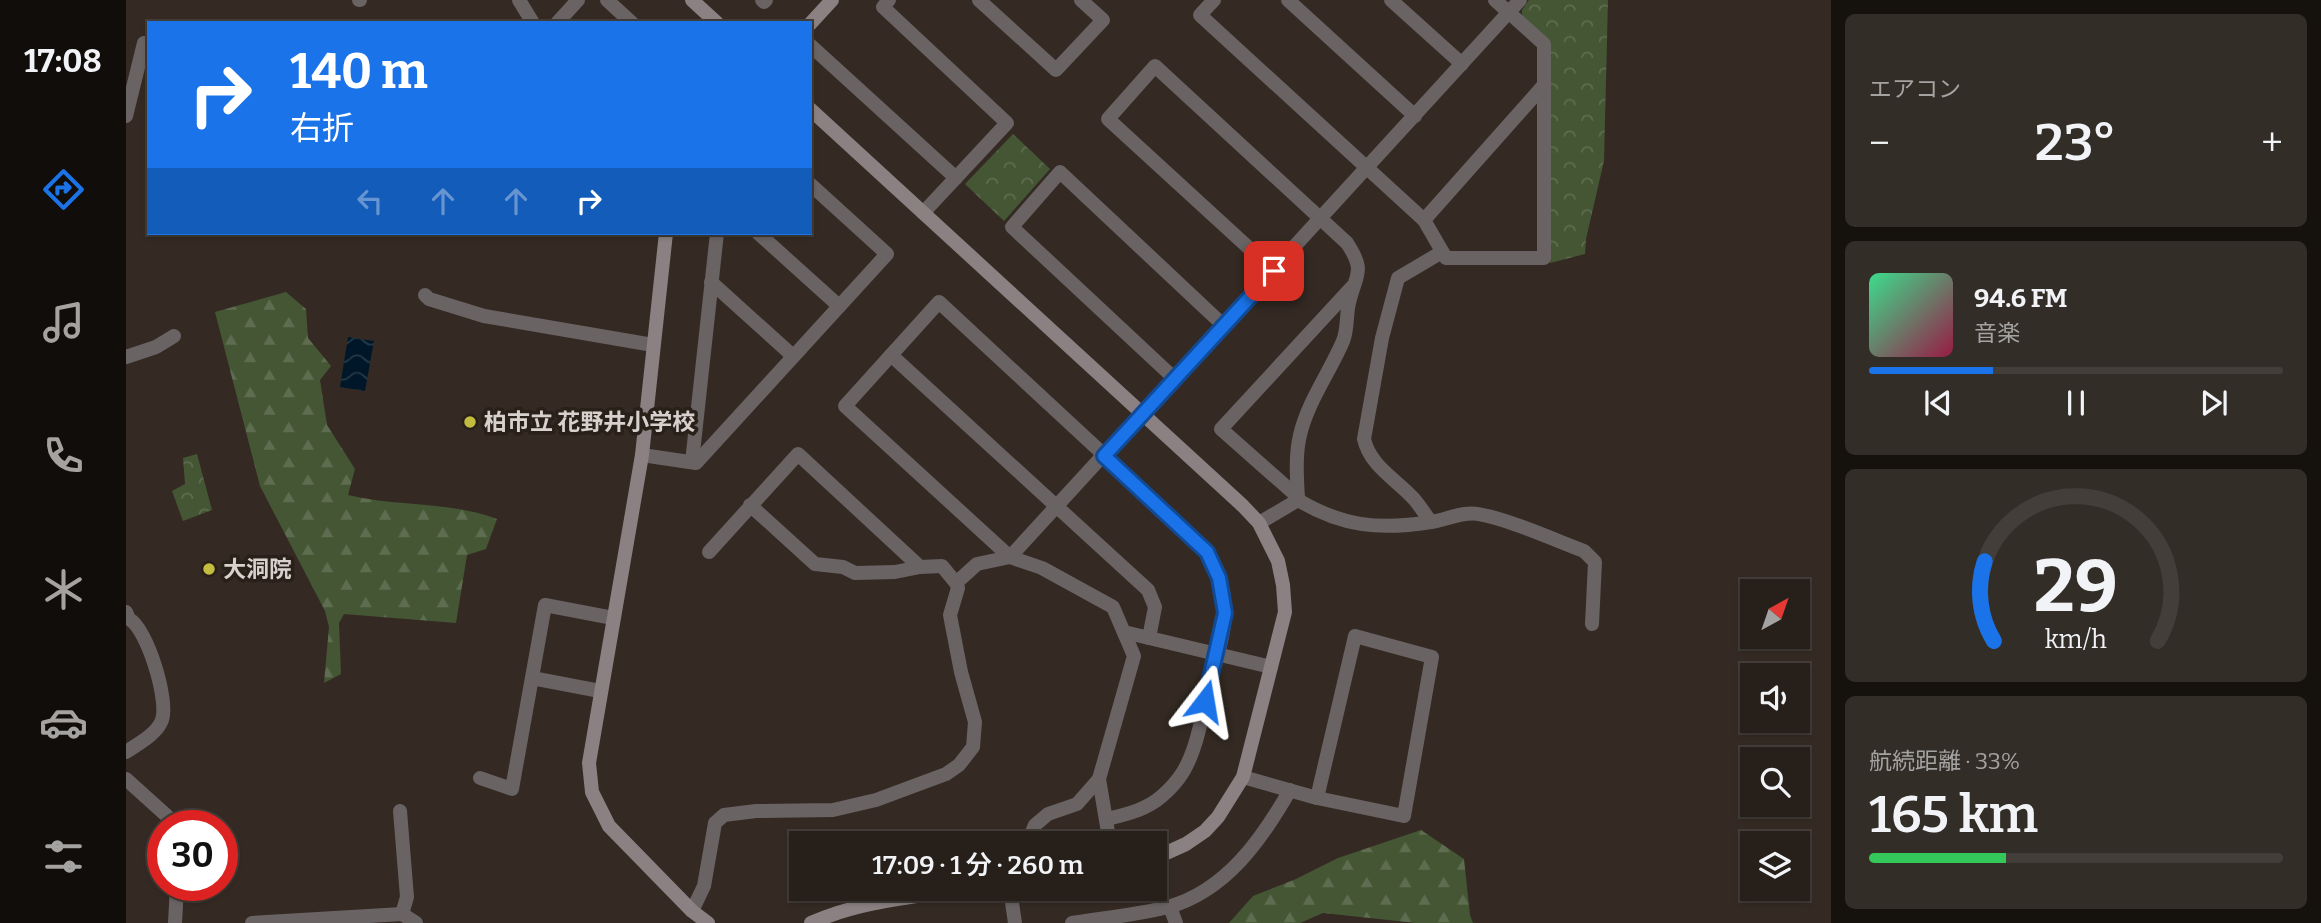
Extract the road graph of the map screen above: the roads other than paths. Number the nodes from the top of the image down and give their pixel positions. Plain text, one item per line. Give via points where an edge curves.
1 (519, 0) edge
2 (578, 0) edge
3 (607, 0) edge
4 (692, 0) edge
5 (832, 0) edge
6 (889, 0) edge
7 (979, 0) edge
8 (1081, 0) edge
9 (1214, 0) edge
10 (1288, 0) edge
11 (1391, 0) edge
12 (1495, 0) edge
13 (1520, 0) edge
14 (1509, 13) junction
15 (532, 21) edge
16 (558, 21) edge
17 (630, 21) edge
18 (715, 21) edge
19 (812, 22) edge
20 (144, 43) dead end
21 (812, 47) edge
22 (1462, 64) junction
23 (1544, 85) junction
24 (812, 111) edge
25 (126, 116) edge
26 (1415, 116) junction
27 (1367, 168) junction
28 (956, 178) junction
29 (812, 186) edge
30 (923, 213) junction
31 (1321, 219) junction
32 (1424, 220) junction
33 (666, 235) edge
34 (717, 235) edge
35 (760, 235) edge
36 (1442, 252) junction
37 (1274, 271) junction
38 (711, 282) junction
39 (1355, 283) junction
40 (425, 295) dead end
41 (839, 306) junction
42 (1223, 325) junction
43 (174, 336) dead end
44 (653, 345) junction
45 (891, 355) junction
46 (793, 356) junction
47 (126, 357) edge
48 (1175, 379) junction
49 (1143, 414) junction
50 (642, 455) junction
51 (1104, 456) junction
52 (692, 461) junction
53 (1298, 498) junction
54 (750, 505) junction
55 (1057, 506) junction
56 (1430, 522) junction
57 (1259, 523) junction
58 (709, 552) dead end
59 (1010, 557) junction
60 (920, 566) junction
61 (956, 583) junction
62 (127, 617) edge
63 (613, 618) junction
64 (1592, 624) dead end
65 (1124, 632) junction
66 (1149, 638) junction
67 (1217, 654) junction
68 (1271, 667) junction
69 (532, 678) junction
70 (600, 691) junction
71 (126, 752) edge
72 (1243, 777) junction
73 (480, 778) dead end
74 (126, 779) edge
75 (1100, 779) junction
76 (1290, 790) junction
77 (1317, 798) junction
78 (160, 810) edge
79 (400, 811) dead end
80 (1107, 819) junction
81 (1032, 831) edge
82 (1108, 831) edge
83 (1167, 853) edge
84 (176, 901) edge
85 (884, 901) edge
86 (1012, 901) edge
87 (1170, 907) junction
88 (692, 911) junction
89 (402, 914) junction
90 (175, 923) edge
91 (252, 923) edge
92 (416, 923) edge
93 (681, 923) edge
94 (708, 923) edge
95 (811, 923) edge
96 (1015, 923) edge
97 (1072, 923) edge
98 (1176, 923) edge

1 - 15 street
2 - 16 street
3 - 17 street
4 - 18 street
5 - 19 street
6 - 28 street via 883,7 1007,123
7 - 8 street via 1056,70 1102,20
9 - 27 street via 1200,15
10 - 26 street
11 - 22 street
12 - 14 street
13 - 14 street
14 - 22 street
14 - 23 street via 1544,44
20 - 25 street
21 - 28 street
22 - 26 street
23 - 32 street
23 - 36 street via 1544,258 1446,258
24 - 30 street
26 - 27 street
27 - 31 street
27 - 32 street
28 - 30 street
29 - 41 street via 887,254
30 - 49 street
31 - 37 street
31 - 37 street via 1155,66 1108,119
31 - 39 street via 1357,259
32 - 36 street
33 - 44 street
34 - 38 street
35 - 41 street
36 - 56 street via 1398,278 1364,439 1377,465 1414,499
37 - 42 street
38 - 46 street
38 - 52 street
39 - 53 street via 1344,338 1300,433
39 - 53 street via 1221,429
40 - 44 street via 484,316
41 - 46 street
42 - 48 street
42 - 48 street via 1060,172 1012,227
43 - 47 street
44 - 50 street
45 - 51 street via 939,302
45 - 55 street
45 - 59 street via 845,406
46 - 52 street via 696,463
48 - 49 street
49 - 51 street
49 - 57 street
50 - 52 street
50 - 63 street
51 - 55 street
51 - 67 street via 1210,558 1225,613
53 - 56 street via 1312,509 1352,524
53 - 57 street
54 - 58 street
54 - 60 street via 816,564 855,573
54 - 60 street via 798,454
55 - 59 street
55 - 66 street via 1148,590 1155,607
56 - 64 street via 1476,513 1584,551 1595,562
57 - 68 street via 1278,561 1283,585 1285,612
59 - 61 street via 978,564
59 - 65 street via 1042,568 1113,607
60 - 61 street via 942,566
61 - 88 street via 950,615 975,722 973,747 959,765 876,800 833,810 724,815 715,823 704,886
62 - 71 street via 136,623 148,646 165,702 155,730
63 - 69 street via 545,605
63 - 70 street
65 - 66 street
65 - 75 street via 1133,656
66 - 67 street
67 - 68 street
67 - 80 street via 1182,773 1150,804
68 - 72 street
69 - 70 street
69 - 73 street via 512,789
70 - 88 street via 589,763 592,792 609,826
72 - 76 street
72 - 83 street via 1205,831
74 - 78 street
75 - 80 street
75 - 81 street via 1077,804 1048,814
76 - 77 street
76 - 87 street via 1241,862 1210,888
77 - 77 street via 1355,636 1432,657 1404,816
79 - 89 street via 407,898
80 - 82 street
84 - 90 street
85 - 95 street via 835,912
86 - 96 street
87 - 97 street
87 - 98 street
88 - 93 street
88 - 94 street
89 - 91 street
89 - 92 street

